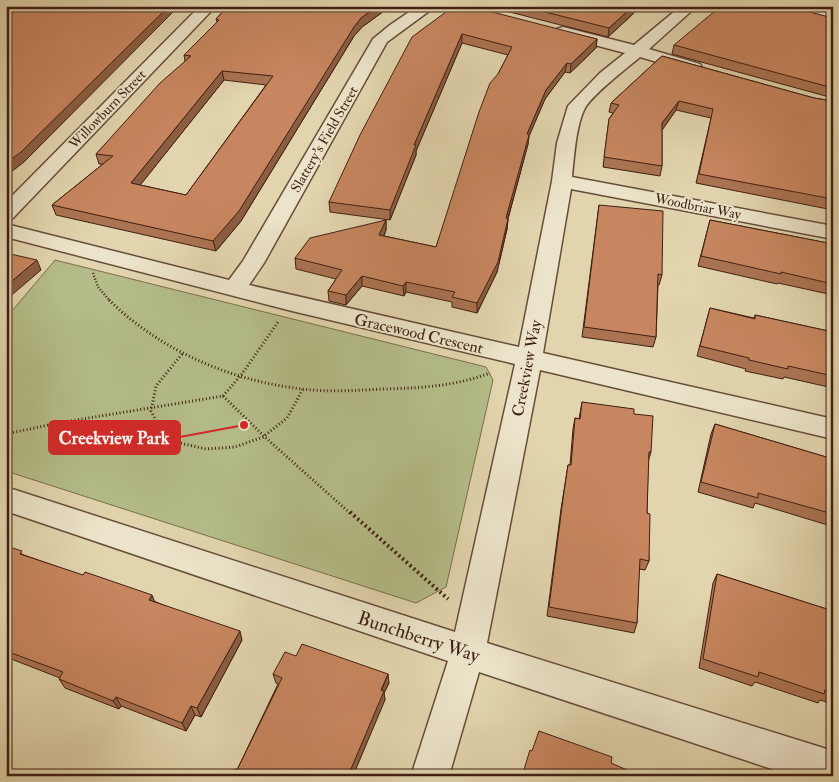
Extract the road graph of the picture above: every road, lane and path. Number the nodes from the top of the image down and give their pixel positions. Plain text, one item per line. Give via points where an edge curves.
1 (209, 6) edge
2 (429, 6) edge
3 (690, 6) edge
4 (796, 6) edge
5 (833, 15) edge
6 (552, 30) edge
7 (637, 51) junction
8 (707, 72) edge
9 (562, 181) junction
10 (6, 214) edge
11 (6, 230) edge
12 (833, 234) edge
13 (91, 252) junction
14 (236, 287) junction
15 (292, 303) junction
16 (182, 354) junction
17 (529, 359) junction
18 (498, 370) dead end
19 (242, 374) junction
20 (303, 389) junction
21 (223, 396) junction
22 (151, 408) junction
23 (833, 429) edge
24 (6, 434) edge
25 (266, 438) junction
26 (6, 499) edge
27 (448, 599) dead end
28 (468, 652) junction
29 (833, 770) edge
30 (430, 776) edge

1 - 10 street, Willowburn Street
2 - 14 street, Slattery's Field Street via 381,39 253,263
3 - 7 street, Creekview Way
4 - 5 street
6 - 7 street
7 - 8 street
7 - 9 street, Creekview Way via 576,106 566,143
9 - 12 street, Woodbriar Way
9 - 17 street, Creekview Way
11 - 13 street, Gracewood Crescent
13 - 14 street, Gracewood Crescent
13 - 16 path via 94,280 106,296 124,313
14 - 15 street, Gracewood Crescent
15 - 17 street, Gracewood Crescent
15 - 19 path
16 - 19 path
16 - 22 path via 155,387
17 - 23 street, Gracewood Crescent
17 - 28 street, Creekview Way
18 - 20 path via 470,381 419,388
19 - 20 path
19 - 21 path
20 - 25 path via 299,403 284,423
21 - 22 path
21 - 25 path
22 - 24 path
22 - 25 path via 157,426 174,440 196,448 223,450
25 - 27 path
26 - 28 street, Bunchberry Way
28 - 29 street, Bunchberry Way
28 - 30 street, Creekview Way

